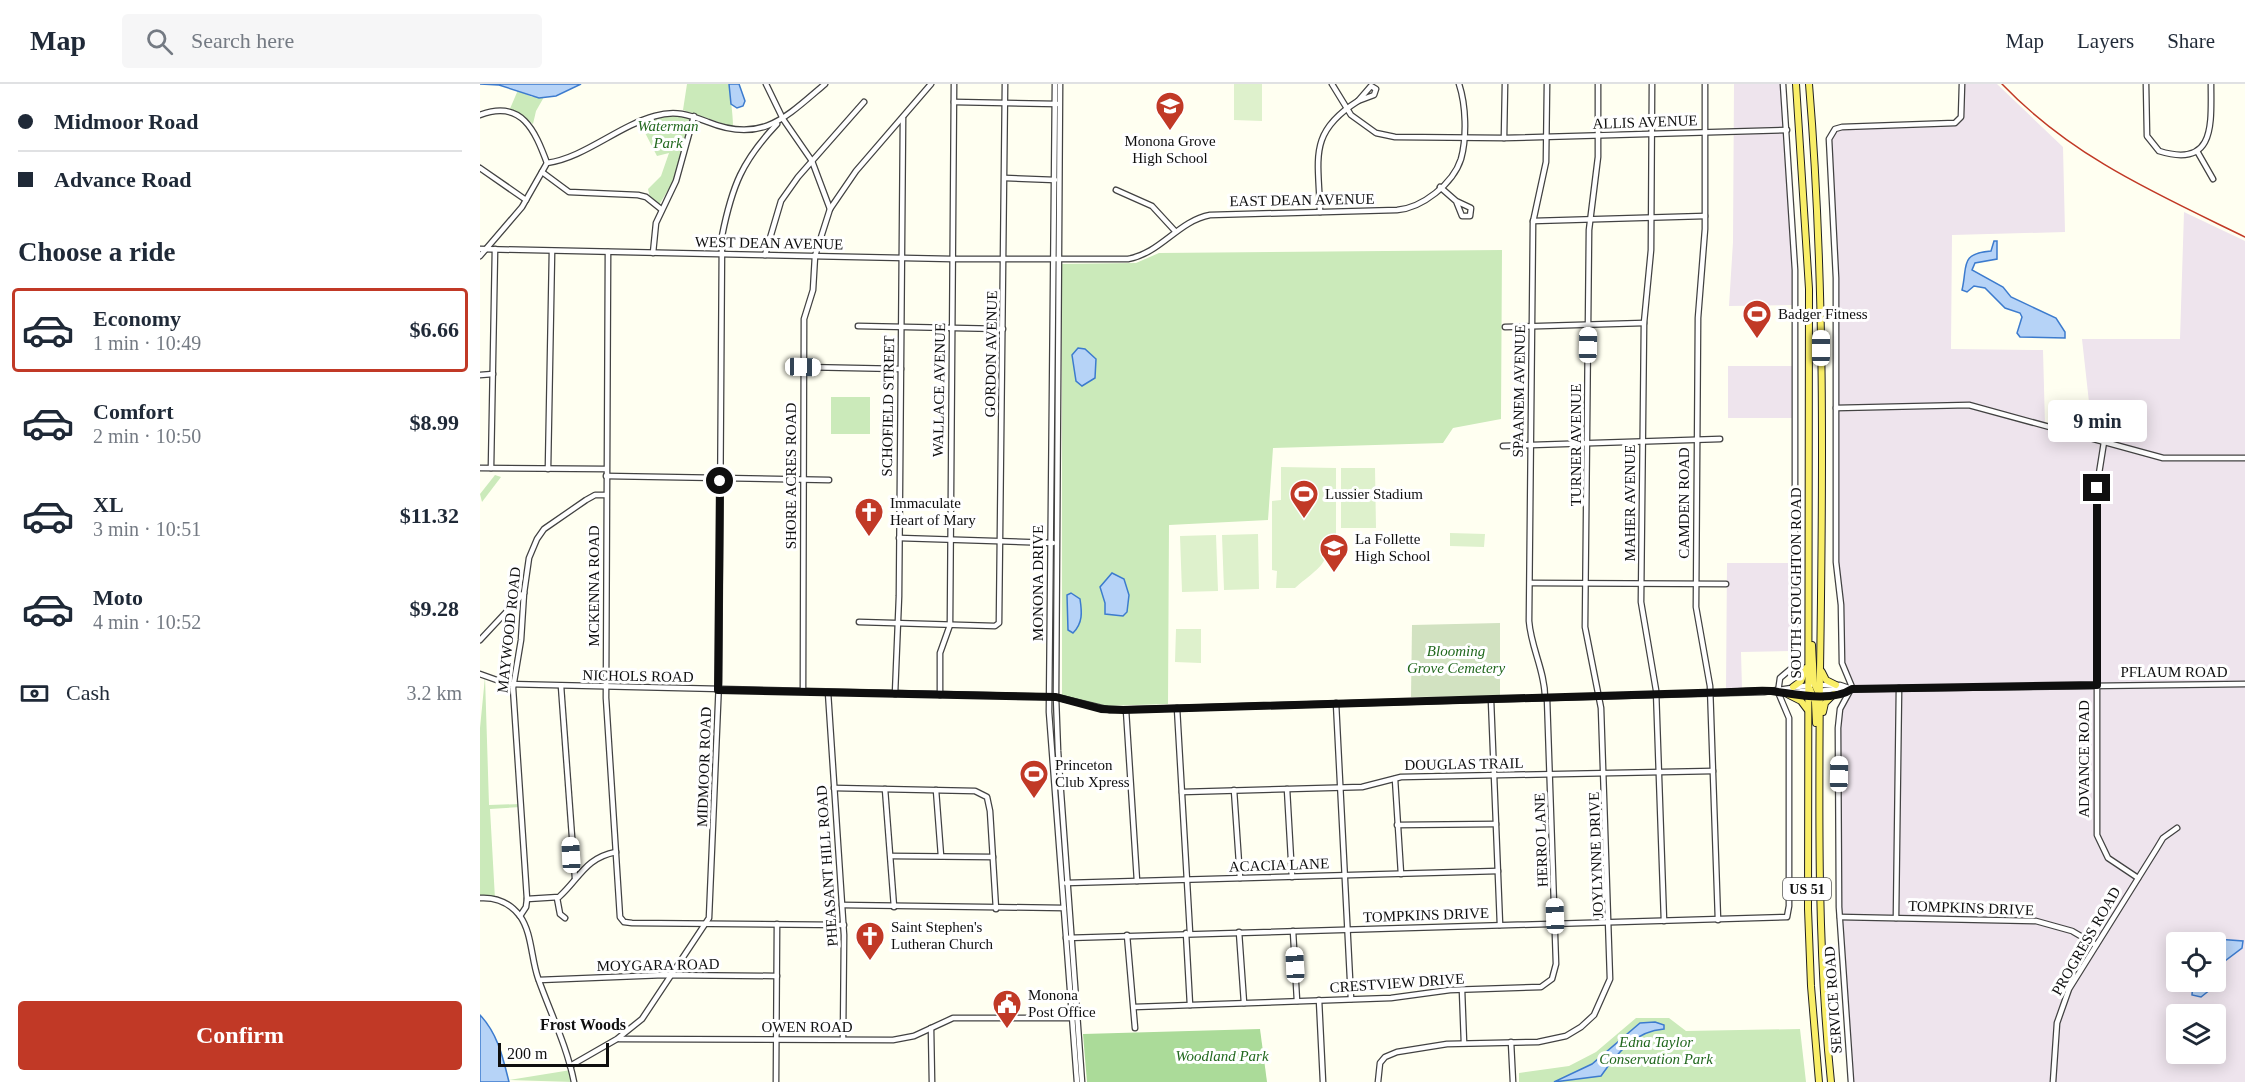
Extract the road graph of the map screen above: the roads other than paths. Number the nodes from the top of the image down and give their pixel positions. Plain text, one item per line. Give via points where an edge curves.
1 (766, 84) edge
2 (825, 84) edge
3 (932, 84) edge
4 (954, 84) edge
5 (1005, 84) edge
6 (1055, 84) edge
7 (1060, 84) edge
8 (1332, 84) edge
9 (1459, 84) edge
10 (1504, 84) edge
11 (1546, 84) edge
12 (1598, 84) edge
13 (1652, 84) edge
14 (1705, 84) edge
15 (1783, 84) edge
16 (1796, 84) edge
17 (1807, 84) edge
18 (1962, 84) edge
19 (2146, 84) edge
20 (2211, 84) edge
21 (1358, 101) dead end
22 (864, 102) dead end
23 (954, 102) junction
24 (1005, 103) junction
25 (1057, 104) junction
26 (1345, 109) junction
27 (480, 115) edge
28 (694, 116) junction
29 (903, 118) junction
30 (783, 119) junction
31 (777, 124) junction
32 (759, 129) junction
33 (1787, 130) junction
34 (1704, 132) junction
35 (1651, 134) junction
36 (765, 136) junction
37 (1598, 136) junction
38 (1464, 137) junction
39 (1546, 137) junction
40 (1504, 138) junction
41 (2197, 151) junction
42 (812, 161) junction
43 (547, 163) junction
44 (480, 168) edge
45 (542, 172) junction
46 (1005, 178) junction
47 (2213, 179) dead end
48 (1056, 180) junction
49 (1440, 187) junction
50 (1116, 190) dead end
51 (526, 200) junction
52 (1456, 201) dead end
53 (661, 209) junction
54 (830, 209) junction
55 (1320, 212) junction
56 (1652, 216) junction
57 (1705, 216) junction
58 (1590, 219) junction
59 (1533, 220) junction
60 (1175, 231) junction
61 (480, 249) edge
62 (487, 249) junction
63 (495, 249) junction
64 (552, 251) junction
65 (608, 252) junction
66 (653, 253) junction
67 (721, 254) junction
68 (765, 255) junction
69 (480, 256) edge
70 (814, 256) junction
71 (902, 258) junction
72 (952, 259) junction
73 (1005, 260) junction
74 (1052, 260) junction
75 (1058, 260) junction
76 (1644, 323) junction
77 (1588, 324) junction
78 (1532, 325) junction
79 (858, 326) dead end
80 (901, 327) junction
81 (1505, 327) dead end
82 (952, 328) junction
83 (1003, 329) junction
84 (803, 367) junction
85 (901, 369) junction
86 (493, 374) junction
87 (480, 375) edge
88 (1836, 408) junction
89 (1720, 439) dead end
90 (1697, 440) junction
91 (1642, 441) junction
92 (2104, 442) junction
93 (1587, 443) junction
94 (1052, 445) junction
95 (1531, 445) junction
96 (1503, 446) dead end
97 (2245, 458) edge
98 (480, 468) edge
99 (491, 468) junction
100 (548, 469) junction
101 (606, 469) junction
102 (606, 476) junction
103 (720, 478) junction
104 (803, 479) junction
105 (829, 480) dead end
106 (606, 495) junction
107 (899, 538) junction
108 (950, 540) junction
109 (1002, 542) junction
110 (1053, 543) junction
111 (1530, 583) junction
112 (1587, 583) junction
113 (1641, 584) junction
114 (1696, 584) junction
115 (1726, 584) dead end
116 (524, 593) junction
117 (1809, 615) junction
118 (859, 622) dead end
119 (897, 623) junction
120 (950, 625) junction
121 (480, 640) edge
122 (1808, 662) junction
123 (1820, 669) junction
124 (480, 674) edge
125 (513, 684) junction
126 (2245, 684) edge
127 (1836, 685) junction
128 (2097, 685) junction
129 (561, 686) junction
130 (606, 687) junction
131 (1793, 687) junction
132 (1899, 688) junction
133 (1852, 689) junction
134 (718, 690) junction
135 (1814, 691) junction
136 (803, 692) junction
137 (828, 692) junction
138 (1778, 692) junction
139 (1710, 693) junction
140 (895, 694) junction
141 (1656, 694) junction
142 (1834, 694) junction
143 (940, 695) junction
144 (1789, 695) junction
145 (1049, 697) junction
146 (1056, 697) junction
147 (1600, 697) junction
148 (1546, 698) junction
149 (1491, 700) junction
150 (1336, 703) junction
151 (1177, 708) junction
152 (1808, 709) junction
153 (1126, 710) junction
154 (1820, 718) junction
155 (1820, 756) junction
156 (1713, 771) junction
157 (1660, 772) junction
158 (1604, 774) junction
159 (1494, 775) junction
160 (1550, 775) junction
161 (1395, 779) junction
162 (1340, 787) junction
163 (834, 788) junction
164 (885, 789) junction
165 (1287, 789) junction
166 (936, 790) junction
167 (1234, 790) junction
168 (1182, 792) junction
169 (1496, 824) junction
170 (1397, 825) junction
171 (2176, 828) dead end
172 (616, 852) junction
173 (891, 856) junction
174 (941, 856) junction
175 (993, 857) junction
176 (1498, 872) junction
177 (1401, 874) junction
178 (1345, 875) junction
179 (1292, 877) junction
180 (574, 878) junction
181 (1240, 878) junction
182 (2138, 878) junction
183 (1187, 880) junction
184 (1137, 881) junction
185 (1061, 883) junction
186 (1068, 883) junction
187 (480, 897) edge
188 (557, 898) junction
189 (527, 899) junction
190 (842, 905) junction
191 (894, 906) junction
192 (1063, 908) junction
193 (1070, 908) junction
194 (996, 909) junction
195 (519, 915) junction
196 (1840, 917) junction
197 (565, 918) dead end
198 (1896, 918) junction
199 (1718, 920) junction
200 (1664, 921) junction
201 (1610, 923) junction
202 (707, 924) junction
203 (777, 924) junction
204 (1556, 924) junction
205 (844, 925) junction
206 (1500, 925) junction
207 (1347, 929) junction
208 (1293, 930) junction
209 (1239, 932) junction
210 (1188, 933) junction
211 (1127, 935) junction
212 (1069, 938) junction
213 (2096, 945) junction
214 (672, 975) junction
215 (777, 976) junction
216 (539, 980) junction
217 (1551, 980) joint
218 (1462, 990) junction
219 (1351, 999) junction
220 (1319, 1000) junction
221 (1297, 1001) junction
222 (1244, 1003) junction
223 (1190, 1005) junction
224 (1134, 1007) junction
225 (1073, 1018) junction
226 (634, 1027) junction
227 (931, 1028) junction
228 (1136, 1028) dead end
229 (629, 1038) junction
230 (617, 1039) junction
231 (776, 1039) junction
232 (843, 1040) junction
233 (1511, 1042) junction
234 (1464, 1043) junction
235 (570, 1066) junction
236 (574, 1082) edge
237 (776, 1082) edge
238 (932, 1082) edge
239 (1077, 1082) edge
240 (1082, 1082) edge
241 (1323, 1082) edge
242 (1378, 1082) edge
243 (1514, 1082) edge
244 (1819, 1082) edge
245 (1831, 1082) edge
246 (1851, 1082) edge
247 (2053, 1082) edge

1 - 30 street
2 - 30 street, MIDMOOR ROAD
3 - 29 street, SHORE ACRES ROAD
4 - 23 street, WALLACE AVENUE
5 - 24 street, GORDON AVENUE
6 - 25 street, MONONA DRIVE
7 - 25 street, MONONA DRIVE
8 - 26 street
9 - 38 street, EAST DEAN AVENUE
10 - 40 street
11 - 39 street, SPAANEM AVENUE
12 - 37 street, TURNER AVENUE
13 - 35 street, MAHER AVENUE
14 - 34 street, CAMDEN ROAD
15 - 33 street
16 - 117 main road, SOUTH STOUGHTON ROAD / US 51 via 1809,289
17 - 123 main road, SOUTH STOUGHTON ROAD / US 51 via 1820,264
18 - 88 street via 1961,117 1955,123 1842,127 1833,132 1829,143 1836,278
19 - 41 street via 2146,129 2154,146 2167,153
20 - 41 street via 2211,128 2207,141
21 - 26 street
22 - 42 street
23 - 24 street
23 - 72 street, WALLACE AVENUE
24 - 25 street
24 - 46 street, GORDON AVENUE
25 - 48 street, MONONA DRIVE
26 - 38 street, ALLIS AVENUE via 1381,134 1406,138
26 - 55 street via 1322,136
27 - 43 street via 505,112 523,118 532,128
28 - 32 street via 730,129
28 - 43 street via 681,112 658,115
28 - 53 street via 676,181
29 - 54 street, SHORE ACRES ROAD via 856,171
29 - 71 street, SCHOFIELD STREET
30 - 31 street, MIDMOOR ROAD
30 - 42 street
31 - 32 street
31 - 36 street, MIDMOOR ROAD
32 - 36 street
33 - 34 street, ALLIS AVENUE
33 - 138 street via 1795,302 1795,656 1792,667 1780,678
34 - 35 street, ALLIS AVENUE
34 - 57 street, CAMDEN ROAD
35 - 37 street, ALLIS AVENUE
35 - 56 street, MAHER AVENUE
36 - 67 street, MIDMOOR ROAD via 736,179
37 - 39 street, ALLIS AVENUE
37 - 58 street, TURNER AVENUE
38 - 40 street, ALLIS AVENUE
38 - 49 street, EAST DEAN AVENUE via 1458,166
39 - 40 street, ALLIS AVENUE
39 - 59 street, SPAANEM AVENUE via 1546,162
41 - 47 street
42 - 54 street
42 - 68 street via 781,201
43 - 45 street
44 - 51 street
45 - 51 street
45 - 53 street via 569,192 638,195
46 - 48 street
46 - 73 street, GORDON AVENUE
48 - 74 street, MONONA DRIVE
48 - 75 street, MONONA DRIVE
49 - 52 street
49 - 55 street, EAST DEAN AVENUE via 1425,201 1407,209
50 - 60 street via 1152,206
51 - 62 street
53 - 66 street
54 - 70 street, SHORE ACRES ROAD
55 - 60 street, EAST DEAN AVENUE via 1210,215 1194,219
56 - 57 street
56 - 58 street
56 - 76 street, MAHER AVENUE
57 - 90 street, CAMDEN ROAD via 1698,306
58 - 59 street
58 - 77 street, TURNER AVENUE
59 - 78 street, SPAANEM AVENUE
60 - 75 street, EAST DEAN AVENUE via 1153,249 1133,258
61 - 62 street, WEST DEAN AVENUE
62 - 63 street, WEST DEAN AVENUE
62 - 69 street
63 - 64 street, WEST DEAN AVENUE
63 - 86 street
64 - 65 street, WEST DEAN AVENUE
64 - 100 street
65 - 66 street, WEST DEAN AVENUE
65 - 101 street, MCKENNA ROAD
66 - 67 street, WEST DEAN AVENUE
67 - 68 street, WEST DEAN AVENUE
67 - 103 street, MIDMOOR ROAD
68 - 70 street, WEST DEAN AVENUE
70 - 71 street, WEST DEAN AVENUE
70 - 84 street, SHORE ACRES ROAD via 813,290 804,319
71 - 72 street, WEST DEAN AVENUE
71 - 80 street, SCHOFIELD STREET
72 - 73 street, WEST DEAN AVENUE
72 - 82 street, WALLACE AVENUE
73 - 74 street, WEST DEAN AVENUE
73 - 83 street, GORDON AVENUE
74 - 75 street, WEST DEAN AVENUE
74 - 94 street, MONONA DRIVE
75 - 94 street, MONONA DRIVE
76 - 77 street
76 - 91 street, MAHER AVENUE
77 - 78 street
77 - 93 street, TURNER AVENUE
78 - 81 street
78 - 95 street, SPAANEM AVENUE
79 - 80 street
80 - 82 street
80 - 85 street, SCHOFIELD STREET
82 - 83 street
82 - 108 street, WALLACE AVENUE
83 - 109 street, GORDON AVENUE
84 - 85 street
84 - 104 street, SHORE ACRES ROAD
85 - 107 street, SCHOFIELD STREET
86 - 87 street
86 - 99 street
88 - 92 street via 1973,406
88 - 133 street via 1842,663
89 - 90 street
90 - 91 street
90 - 114 street, CAMDEN ROAD
91 - 93 street
91 - 113 street, MAHER AVENUE
92 - 97 street via 2167,458
92 - 128 street, ADVANCE ROAD via 2097,486
93 - 95 street
93 - 112 street, TURNER AVENUE
94 - 110 street, MONONA DRIVE
95 - 96 street
95 - 111 street, SPAANEM AVENUE
98 - 99 street
99 - 100 street
100 - 101 street
101 - 102 street, MCKENNA ROAD
102 - 103 street
102 - 106 street, MCKENNA ROAD
103 - 104 street
103 - 134 street, MIDMOOR ROAD
104 - 105 street
104 - 136 street, SHORE ACRES ROAD
106 - 116 street, MAYWOOD ROAD via 595,495 544,529 531,551
106 - 130 street, MCKENNA ROAD
107 - 108 street
107 - 119 street, SCHOFIELD STREET
108 - 109 street
108 - 120 street, WALLACE AVENUE
109 - 110 street
109 - 120 street, GORDON AVENUE via 999,624
110 - 145 street, MONONA DRIVE
110 - 146 street, MONONA DRIVE
111 - 112 street
111 - 148 street, SPAANEM AVENUE via 1531,640
112 - 113 street
112 - 147 street, TURNER AVENUE via 1587,644
113 - 114 street
113 - 141 street, MAHER AVENUE via 1642,616
114 - 115 street
114 - 139 street, CAMDEN ROAD via 1696,612
116 - 121 street
116 - 125 street, MAYWOOD ROAD
117 - 122 main road, SOUTH STOUGHTON ROAD / US 51
117 - 135 main road
118 - 119 street
119 - 120 street
119 - 140 street, SCHOFIELD STREET
120 - 143 street, WALLACE AVENUE via 940,653
122 - 131 main road via 1802,680
122 - 135 main road, SOUTH STOUGHTON ROAD / US 51
123 - 127 main road
123 - 135 main road, SOUTH STOUGHTON ROAD / US 51
124 - 125 street, NICHOLS ROAD via 495,682
125 - 129 street, NICHOLS ROAD
125 - 189 street, MAYWOOD ROAD
126 - 128 street, PFLAUM ROAD
127 - 133 street, PFLAUM ROAD
127 - 135 street, PFLAUM ROAD
128 - 132 street, PFLAUM ROAD
128 - 182 street, ADVANCE ROAD via 2098,840 2108,858
129 - 130 street, NICHOLS ROAD
129 - 180 street
130 - 134 street, NICHOLS ROAD
130 - 172 street, MCKENNA ROAD
131 - 135 street, PFLAUM ROAD
131 - 138 street, PFLAUM ROAD
132 - 133 street, PFLAUM ROAD
132 - 198 street
133 - 135 street
133 - 142 street, PFLAUM ROAD
133 - 196 street, SERVICE ROAD via 1839,717
134 - 136 street, NICHOLS ROAD
134 - 202 street, MIDMOOR ROAD
135 - 138 street
135 - 142 street, PFLAUM ROAD
135 - 144 street, PFLAUM ROAD
135 - 152 main road, SOUTH STOUGHTON ROAD / US 51
135 - 154 main road, SOUTH STOUGHTON ROAD / US 51
135 - 155 main road
136 - 137 street, NICHOLS ROAD
137 - 140 street, NICHOLS ROAD
137 - 163 street, PHEASANT HILL ROAD
138 - 139 street, PFLAUM ROAD
138 - 144 street, PFLAUM ROAD
138 - 199 street, TOMPKINS DRIVE via 1789,718 1787,916
139 - 141 street, PFLAUM ROAD
139 - 156 street, CAMDEN ROAD
140 - 143 street, NICHOLS ROAD
141 - 147 street, PFLAUM ROAD
141 - 157 street, MAHER AVENUE
142 - 154 main road via 1825,702
143 - 145 street, NICHOLS ROAD
144 - 152 main road
145 - 146 street, PFLAUM ROAD
145 - 185 street, MONONA DRIVE
146 - 153 street, PFLAUM ROAD via 1101,709
146 - 186 street, MONONA DRIVE
147 - 148 street, PFLAUM ROAD
147 - 158 street, JOYLYNNE DRIVE
148 - 149 street, PFLAUM ROAD
148 - 160 street, HERRO LANE
149 - 150 street, PFLAUM ROAD
149 - 159 street
150 - 151 street, PFLAUM ROAD
150 - 162 street
151 - 153 street, PFLAUM ROAD
151 - 168 street
152 - 244 main road, SOUTH STOUGHTON ROAD / US 51 via 1808,922
153 - 184 street
154 - 155 main road, SOUTH STOUGHTON ROAD / US 51
155 - 245 main road, SOUTH STOUGHTON ROAD / US 51 via 1820,934
156 - 157 street, DOUGLAS TRAIL
156 - 199 street, CAMDEN ROAD
157 - 158 street, DOUGLAS TRAIL
157 - 200 street, MAHER AVENUE
158 - 160 street, DOUGLAS TRAIL
158 - 201 street, JOYLYNNE DRIVE
159 - 160 street, DOUGLAS TRAIL
159 - 161 street, DOUGLAS TRAIL
159 - 169 street
160 - 204 street, HERRO LANE
161 - 162 street, DOUGLAS TRAIL via 1362,787
161 - 170 street
162 - 165 street, DOUGLAS TRAIL
162 - 178 street
163 - 164 street
163 - 190 street, PHEASANT HILL ROAD
164 - 166 street
164 - 173 street
165 - 167 street, DOUGLAS TRAIL
165 - 179 street
166 - 174 street
166 - 175 street via 983,794 990,811
167 - 168 street, DOUGLAS TRAIL
167 - 181 street
168 - 183 street
169 - 170 street
169 - 176 street
170 - 177 street
171 - 182 street, PROGRESS ROAD via 2163,838
172 - 180 street via 598,858
172 - 202 street, MCKENNA ROAD via 622,920
173 - 174 street
173 - 191 street
174 - 175 street
175 - 194 street
176 - 177 street, ACACIA LANE
176 - 206 street
177 - 178 street, ACACIA LANE
178 - 179 street, ACACIA LANE
178 - 207 street
179 - 181 street, ACACIA LANE
180 - 188 street
181 - 183 street, ACACIA LANE
182 - 213 street, PROGRESS ROAD
183 - 184 street, ACACIA LANE
183 - 210 street
184 - 186 street, ACACIA LANE
185 - 186 street, ACACIA LANE
185 - 192 street, MONONA DRIVE
186 - 193 street, MONONA DRIVE
187 - 195 street via 498,900
188 - 189 street
188 - 197 street via 560,915
189 - 195 street via 526,908
190 - 191 street
190 - 205 street, PHEASANT HILL ROAD
191 - 194 street
192 - 193 street
192 - 194 street
192 - 212 street, MONONA DRIVE
193 - 212 street, MONONA DRIVE
195 - 216 street
196 - 198 street, TOMPKINS DRIVE
196 - 246 street, SERVICE ROAD
198 - 213 street, TOMPKINS DRIVE via 2036,921 2072,932
199 - 200 street, TOMPKINS DRIVE
200 - 201 street, TOMPKINS DRIVE
201 - 204 street, TOMPKINS DRIVE
201 - 233 street, JOYLYNNE DRIVE via 1610,979 1598,1010 1566,1036
202 - 203 street
202 - 214 street
203 - 205 street
203 - 215 street
204 - 206 street, TOMPKINS DRIVE
204 - 217 street, HERRO LANE via 1556,964
205 - 232 street, PHEASANT HILL ROAD
206 - 207 street, TOMPKINS DRIVE
207 - 208 street, TOMPKINS DRIVE
207 - 219 street
208 - 209 street, TOMPKINS DRIVE
208 - 221 street
209 - 210 street, TOMPKINS DRIVE
209 - 222 street
210 - 211 street, TOMPKINS DRIVE
210 - 223 street
211 - 212 street, TOMPKINS DRIVE
211 - 224 street
212 - 225 street, MONONA DRIVE
213 - 247 street, PROGRESS ROAD via 2069,989 2059,1015
214 - 215 street, MOYGARA ROAD
214 - 216 street, MOYGARA ROAD
214 - 226 street
215 - 231 street
216 - 235 street
217 - 218 street, CRESTVIEW DRIVE via 1541,987
218 - 219 street, CRESTVIEW DRIVE
218 - 234 street
219 - 220 street, CRESTVIEW DRIVE
220 - 221 street, CRESTVIEW DRIVE
220 - 241 street
221 - 222 street, CRESTVIEW DRIVE
222 - 223 street, CRESTVIEW DRIVE
223 - 224 street, CRESTVIEW DRIVE
224 - 228 street
225 - 227 street, OWEN ROAD via 953,1018
225 - 239 street, MONONA DRIVE
225 - 240 street, MONONA DRIVE
226 - 229 street
226 - 230 street
227 - 232 street, OWEN ROAD via 900,1040
227 - 238 street
229 - 230 street, OWEN ROAD
229 - 231 street, OWEN ROAD
230 - 235 street, OWEN ROAD
231 - 232 street, OWEN ROAD
231 - 237 street
233 - 234 street
233 - 243 street
234 - 242 street via 1388,1056 1379,1066
235 - 236 street

